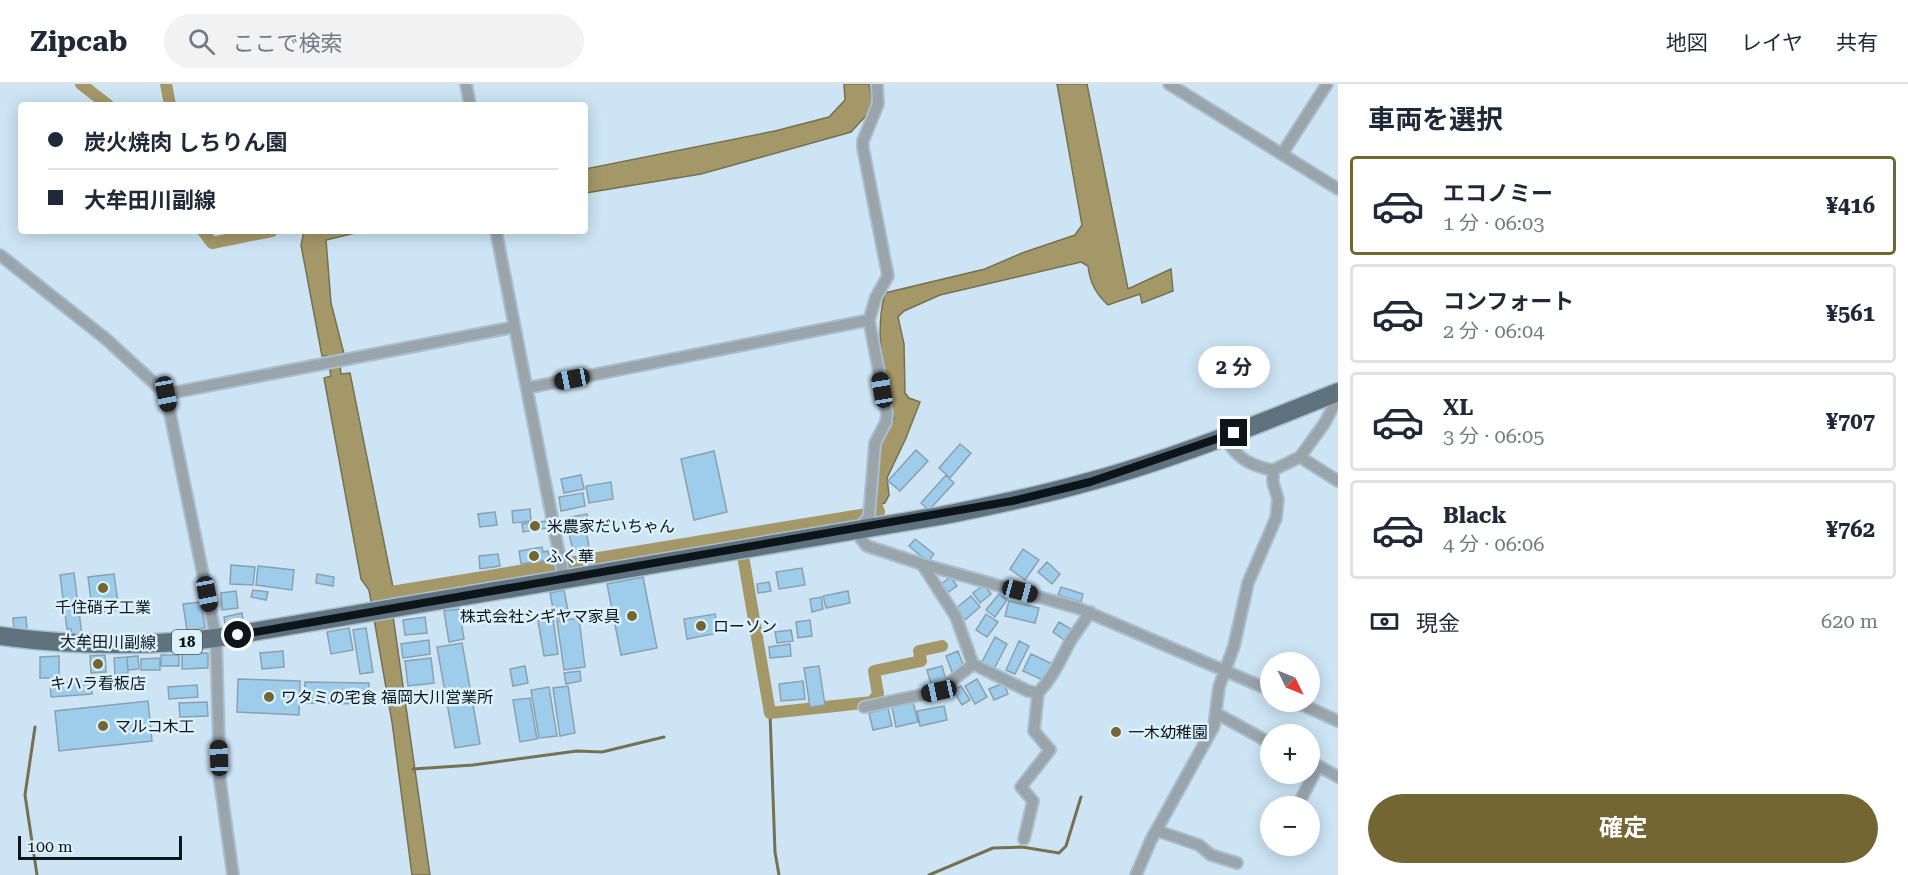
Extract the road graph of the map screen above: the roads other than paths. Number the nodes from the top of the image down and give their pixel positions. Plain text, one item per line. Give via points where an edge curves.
1 (466, 84) edge
2 (877, 84) edge
3 (1169, 84) edge
4 (1327, 84) edge
5 (469, 102) edge
6 (1282, 154) junction
7 (1338, 189) edge
8 (497, 234) edge
9 (0, 255) edge
10 (869, 320) junction
11 (514, 327) junction
12 (527, 388) junction
13 (1338, 392) edge
14 (166, 394) junction
15 (1338, 398) edge
16 (1225, 436) junction
17 (1300, 457) junction
18 (1273, 470) junction
19 (1338, 481) edge
20 (864, 522) junction
21 (922, 564) junction
22 (564, 579) junction
23 (1090, 612) junction
24 (0, 636) edge
25 (216, 638) junction
26 (973, 664) junction
27 (1226, 670) junction
28 (1260, 685) edge
29 (1038, 693) junction
30 (864, 707) dead end
31 (1318, 712) edge
32 (1216, 713) junction
33 (1338, 721) edge
34 (1260, 737) edge
35 (1320, 766) edge
36 (1338, 777) edge
37 (1158, 831) junction
38 (1024, 839) dead end
39 (1237, 863) dead end
40 (232, 875) edge
41 (1136, 875) edge

1 - 5 street
2 - 10 street via 878,104 863,148 888,276
3 - 6 street
4 - 6 street
6 - 7 street
8 - 11 street
9 - 14 street via 106,339
10 - 12 street
10 - 20 street via 887,414 875,443
11 - 12 street
11 - 14 street
12 - 22 street
13 - 16 main road, 大牟田川副線 / 18
14 - 25 street
15 - 17 street
16 - 18 street via 1243,460
16 - 20 main road, 大牟田川副線 / 18 via 1090,482 1012,501
17 - 18 street
17 - 19 street
18 - 27 street via 1278,499 1276,518 1248,583
20 - 21 street via 861,538 867,546
20 - 22 main road, 大牟田川副線 / 18
21 - 23 street
21 - 26 street via 956,618
22 - 25 main road, 大牟田川副線 / 18
23 - 27 street
23 - 29 street
24 - 25 main road, 大牟田川副線 / 18 via 97,645
25 - 40 street via 220,781
26 - 29 street
26 - 30 street via 939,691
27 - 28 street
27 - 32 street
29 - 38 street via 1034,731 1050,750 1021,787 1033,801
31 - 33 street
32 - 34 street
32 - 37 street via 1214,726
35 - 36 street
37 - 39 street
37 - 41 street

